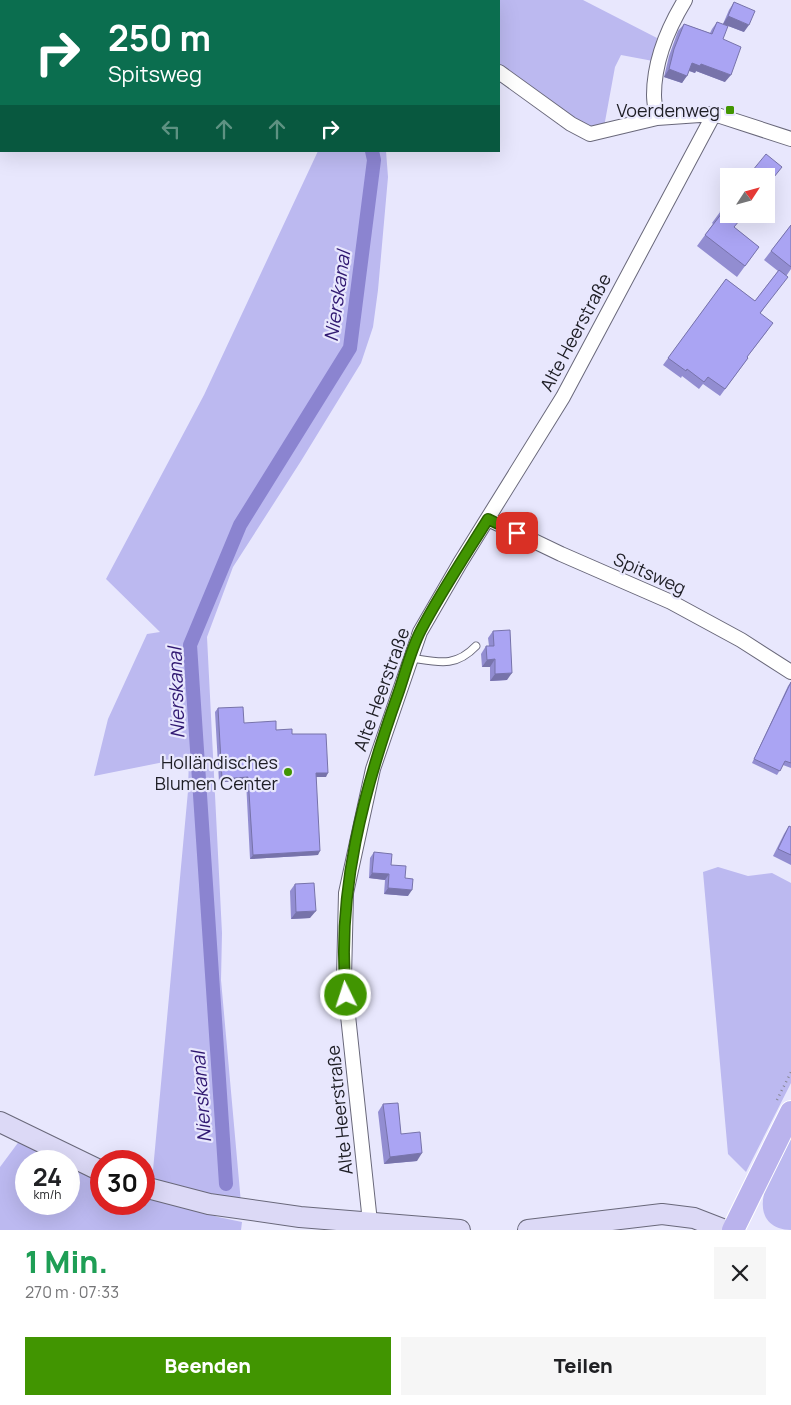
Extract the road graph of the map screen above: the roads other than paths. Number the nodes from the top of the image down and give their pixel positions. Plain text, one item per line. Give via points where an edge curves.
1 (685, 0) edge
2 (500, 73) edge
3 (714, 114) junction
4 (657, 118) junction
5 (791, 139) edge
6 (488, 519) junction
7 (476, 646) dead end
8 (411, 658) junction
9 (791, 672) edge
10 (791, 1112) edge
11 (0, 1122) edge
12 (90, 1166) edge
13 (155, 1190) edge
14 (370, 1226) edge
15 (460, 1230) edge
16 (528, 1230) edge
17 (725, 1230) edge
18 (733, 1230) edge

1 - 4 street via 660,54 654,95
2 - 4 street via 590,134
3 - 4 street
3 - 5 street
3 - 6 street, Alte Heerstraße via 562,397
6 - 8 street, Alte Heerstraße via 420,632
6 - 9 street, Spitsweg via 671,602
7 - 8 lane via 461,659 448,663
8 - 14 street, Alte Heerstraße via 373,769 346,893 344,978
10 - 18 main road
11 - 12 street
13 - 14 street via 209,1204
14 - 15 street
16 - 17 street via 662,1214 694,1218

